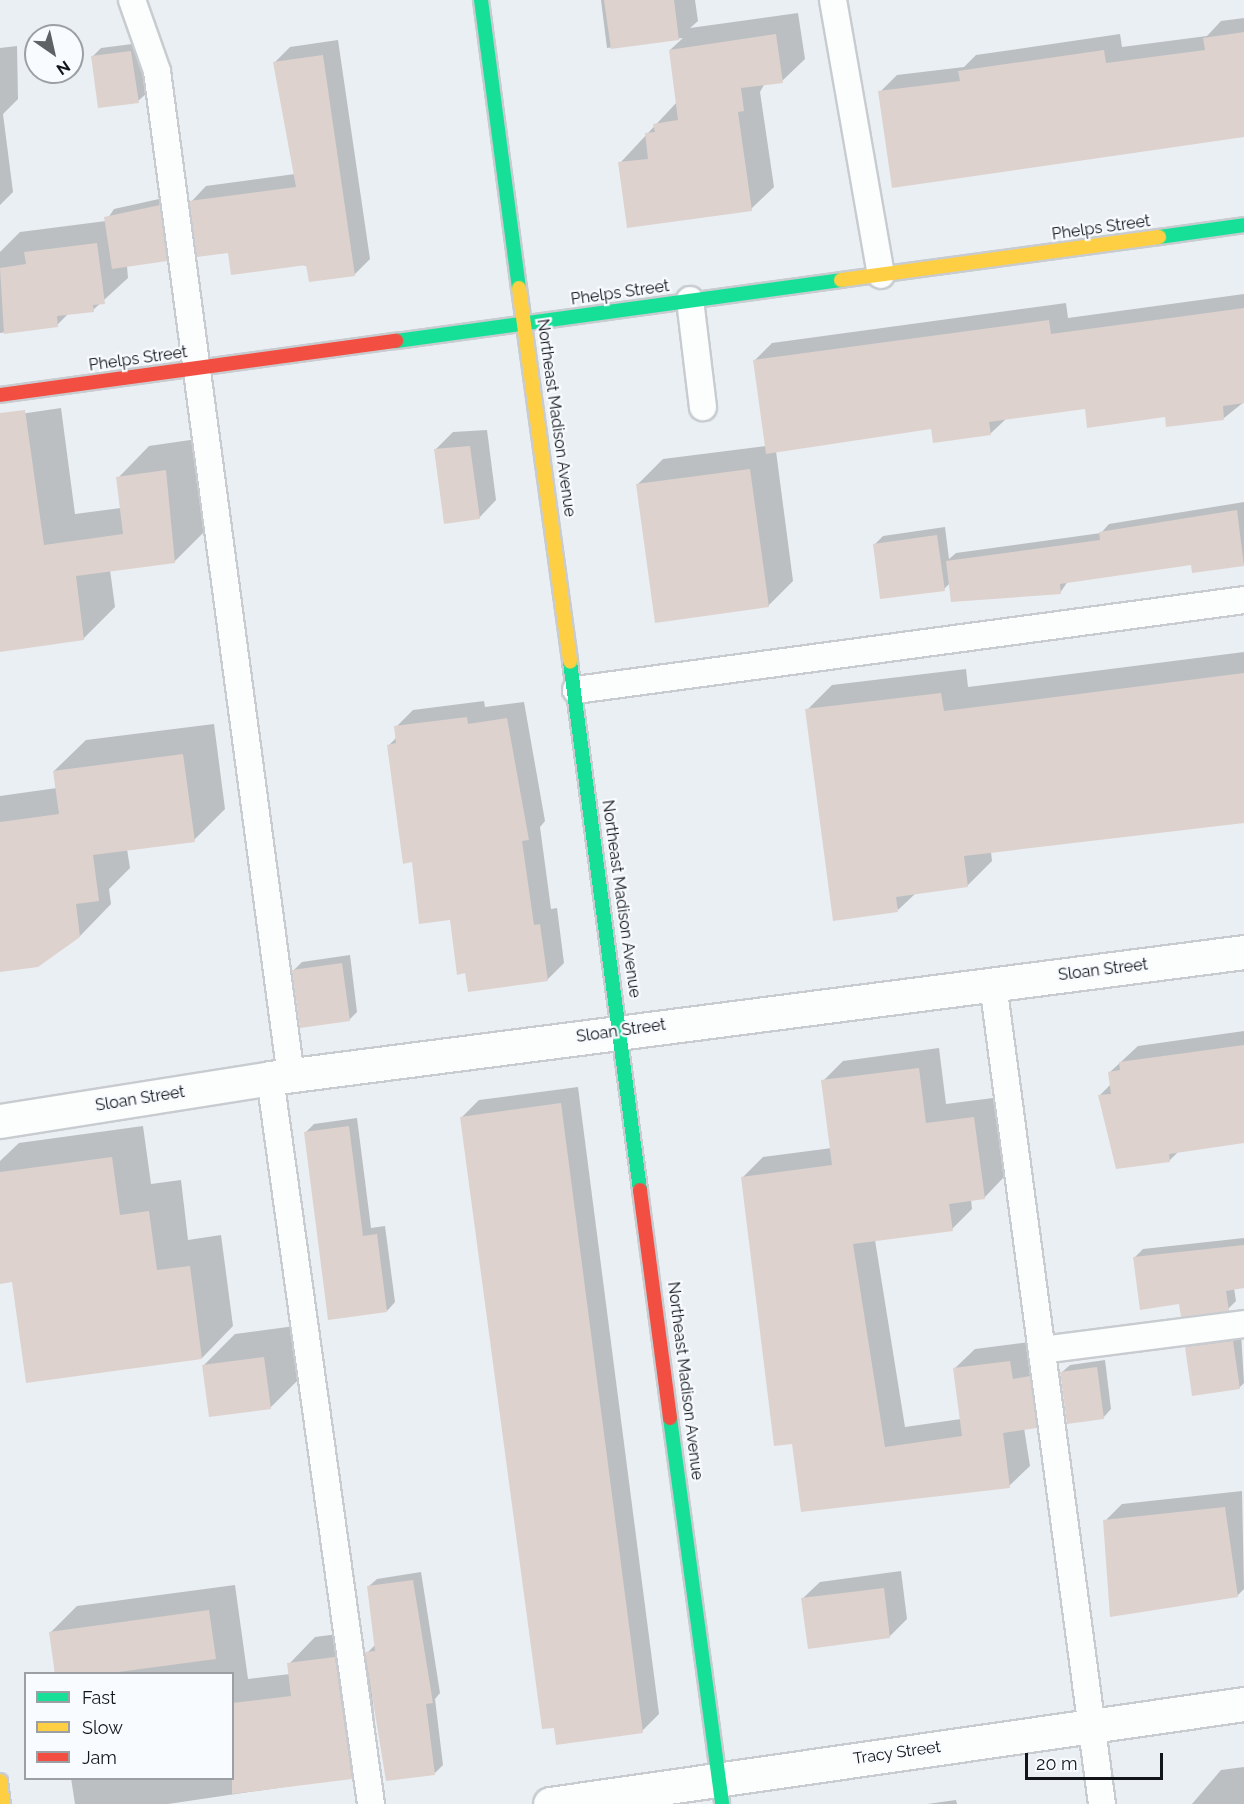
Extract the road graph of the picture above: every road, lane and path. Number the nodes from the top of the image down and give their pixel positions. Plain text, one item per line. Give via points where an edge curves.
1 (132, 0) edge
2 (481, 0) edge
3 (834, 0) edge
4 (1244, 225) edge
5 (880, 274) junction
6 (690, 300) junction
7 (527, 323) junction
8 (197, 368) junction
9 (0, 395) edge
10 (703, 407) dead end
11 (1244, 600) edge
12 (576, 690) junction
13 (1244, 952) edge
14 (993, 984) junction
15 (623, 1030) junction
16 (281, 1077) junction
17 (0, 1121) edge
18 (1244, 1324) edge
19 (1042, 1350) junction
20 (1244, 1704) edge
21 (1091, 1725) junction
22 (0, 1781) edge
23 (721, 1791) edge
24 (3, 1804) edge
25 (371, 1804) edge
26 (550, 1804) edge
27 (1102, 1804) edge

1 - 8 lane via 157,71
2 - 7 street, Northeast Madison Avenue
3 - 5 lane
4 - 5 street, Phelps Street
5 - 6 street, Phelps Street
6 - 7 street, Phelps Street
6 - 10 lane
7 - 8 street, Phelps Street
7 - 12 street, Northeast Madison Avenue
8 - 9 street, Phelps Street
8 - 16 lane
11 - 12 lane
12 - 15 street, Northeast Madison Avenue
13 - 14 street, Sloan Street
14 - 15 street, Sloan Street
14 - 19 lane
15 - 16 street, Sloan Street
15 - 23 street, Northeast Madison Avenue
16 - 17 street, Sloan Street
16 - 25 lane
18 - 19 lane
19 - 21 lane
20 - 21 street, Tracy Street
21 - 23 street, Tracy Street
21 - 27 lane
22 - 24 street
23 - 26 street, Tracy Street

